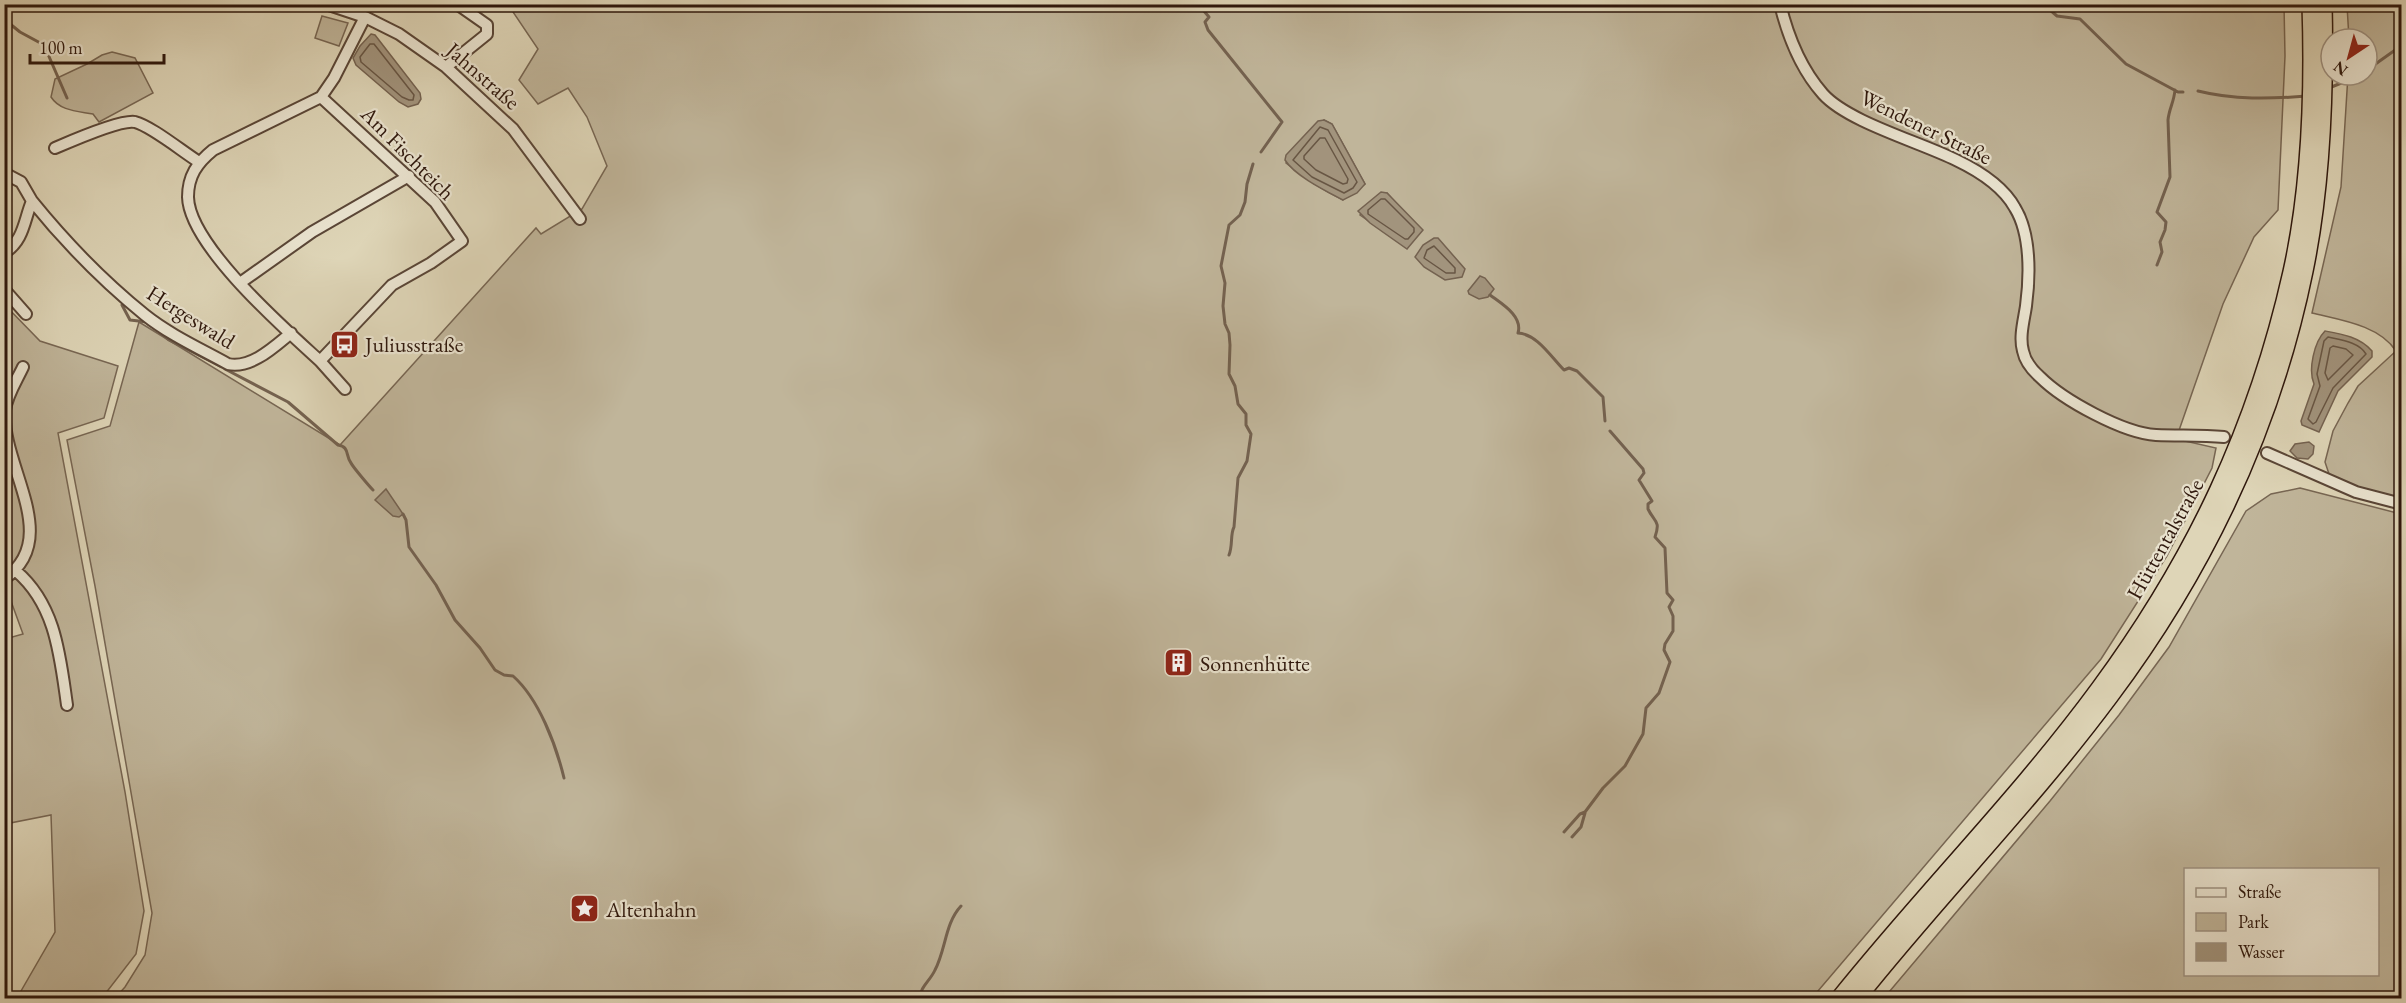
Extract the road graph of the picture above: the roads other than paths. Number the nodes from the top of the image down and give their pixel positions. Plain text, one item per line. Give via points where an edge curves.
1 (327, 4) edge
2 (457, 4) edge
3 (1780, 4) edge
4 (2310, 4) edge
5 (2324, 4) edge
6 (365, 17) junction
7 (446, 67) junction
8 (321, 97) junction
9 (55, 148) dead end
10 (199, 162) junction
11 (4, 173) edge
12 (409, 176) junction
13 (32, 201) junction
14 (580, 219) dead end
15 (4, 253) edge
16 (2298, 270) junction
17 (240, 283) junction
18 (4, 289) edge
19 (26, 314) dead end
20 (291, 333) junction
21 (320, 361) junction
22 (23, 367) dead end
23 (345, 389) dead end
24 (2224, 437) dead end
25 (2267, 453) dead end
26 (2402, 504) edge
27 (16, 571) junction
28 (4, 579) edge
29 (67, 705) dead end
30 (1839, 999) edge
31 (1858, 999) edge

1 - 6 street, Jahnstraße
2 - 7 street via 487,25 487,34
3 - 24 street, Wendener Straße via 1792,44 1824,95 1861,119 1963,163 2009,198 2022,221 2027,253 2028,291 2021,341 2026,361 2040,378 2123,428 2154,435
4 - 16 highway, Hüttentalstraße via 2309,103
5 - 16 highway, Hüttentalstraße via 2320,162
6 - 7 street, Jahnstraße via 399,34
6 - 8 street
7 - 14 street, Jahnstraße via 513,129
8 - 10 street via 213,150
8 - 12 street, Am Fischteich
9 - 10 street via 133,122
10 - 17 street via 189,188 190,208 218,258
11 - 13 street, Hergeswald via 21,182
12 - 17 street via 312,232
12 - 21 street, Am Fischteich via 435,202 462,242 392,285
13 - 15 street via 21,237
13 - 20 street, Hergeswald via 94,270 146,316 228,364 236,366 257,358
16 - 30 highway, Hüttentalstraße via 2228,469 2180,566 2139,631 2045,757
16 - 31 highway, Hüttentalstraße via 2287,345 2266,412 2242,476 2186,583 2110,698
17 - 20 street
18 - 19 street
20 - 21 street
21 - 23 street
22 - 27 street via 5,410 31,536 27,555
25 - 26 street via 2356,492
27 - 28 street
27 - 29 street via 36,591 50,618

